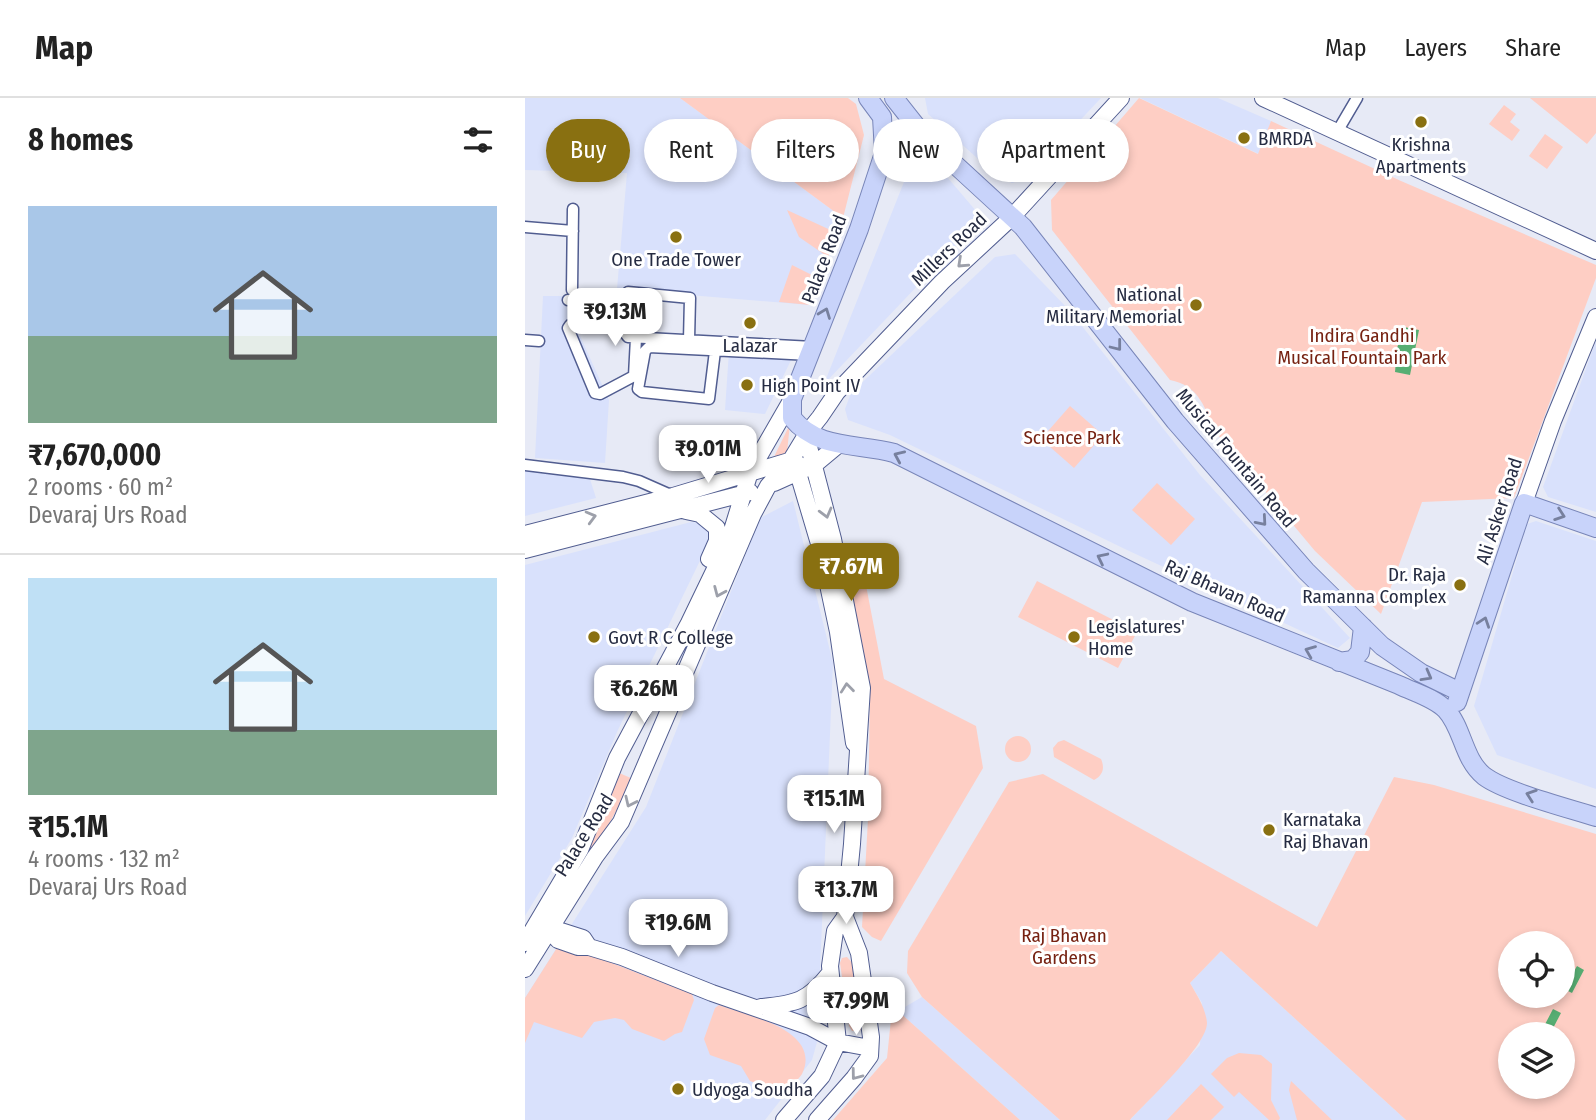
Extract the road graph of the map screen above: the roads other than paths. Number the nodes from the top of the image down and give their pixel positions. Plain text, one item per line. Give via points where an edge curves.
1 (894, 98) edge
2 (1121, 98) edge
3 (1263, 98) edge
4 (1357, 98) edge
5 (873, 100) edge
6 (882, 119) edge
7 (911, 119) edge
8 (1337, 132) junction
9 (963, 172) edge
10 (874, 182) edge
11 (573, 209) dead end
12 (1012, 217) junction
13 (525, 227) edge
14 (573, 231) junction
15 (1596, 251) edge
16 (625, 295) junction
17 (1596, 317) edge
18 (625, 320) junction
19 (636, 338) junction
20 (525, 340) edge
21 (688, 340) junction
22 (539, 341) dead end
23 (715, 351) junction
24 (811, 351) junction
25 (792, 399) junction
26 (838, 445) junction
27 (803, 451) junction
28 (525, 465) edge
29 (814, 465) junction
30 (750, 472) junction
31 (768, 486) junction
32 (741, 495) junction
33 (673, 496) junction
34 (1524, 503) junction
35 (682, 511) junction
36 (1596, 528) edge
37 (525, 534) edge
38 (525, 550) edge
39 (1363, 627) junction
40 (683, 633) junction
41 (1339, 662) junction
42 (1459, 692) junction
43 (648, 701) junction
44 (669, 711) junction
45 (1454, 722) junction
46 (856, 756) junction
47 (1596, 817) edge
48 (845, 916) junction
49 (539, 935) edge
50 (859, 953) junction
51 (831, 955) junction
52 (525, 969) edge
53 (830, 973) junction
54 (755, 1008) junction
55 (838, 1042) junction
56 (870, 1048) junction
57 (784, 1120) edge
58 (817, 1120) edge

1 - 7 main road, Musical Fountain Road
2 - 12 street, Millers Road
3 - 8 street
4 - 8 street
5 - 6 main road, Palace Road
8 - 15 street
9 - 12 main road, Musical Fountain Road
24 -> 10 main road, Palace Road
11 - 14 street
12 -> 27 street, Millers Road via 942,282 837,392
12 -> 39 main road, Musical Fountain Road via 1183,430 1306,571
13 - 14 street
14 - 16 street via 570,295
16 - 18 street
16 - 21 street via 690,298
17 - 34 street, Ali Asker Road
18 - 19 street via 626,336
18 - 19 street via 568,328 595,393 634,376
19 - 21 street
20 - 22 street
21 - 24 street
23 - 23 street via 646,348 638,388 709,399
23 - 24 street
24 - 25 main road, Palace Road
25 - 27 main road via 792,418 799,427
25 - 30 street, Palace Road
26 - 27 main road
26 - 29 street
41 -> 26 main road, Raj Bhavan Road via 1192,602 894,453
27 - 29 street
27 - 30 street
27 - 31 street
46 -> 27 street
28 - 33 street via 623,477
29 -> 46 street via 862,688
30 - 32 street, Palace Road
30 - 33 street
31 - 32 street
31 -> 44 street, Palace Road
32 - 35 street
32 - 40 street, Palace Road via 729,540
37 -> 33 street
34 -> 36 main road
42 -> 34 main road, Ali Asker Road
35 - 38 street
35 - 40 street, Palace Road via 700,514 717,528 717,541 683,619
39 - 41 main road via 1360,652 1353,660
39 -> 42 main road, Musical Fountain Road via 1421,673
40 - 43 street, Palace Road
41 - 45 main road, Raj Bhavan Road via 1431,700
42 - 45 main road, Ali Asker Road
43 - 44 street
43 - 49 street, Palace Road
44 -> 49 street, Palace Road via 621,822
47 -> 45 main road, Raj Bhavan Road via 1484,776 1471,761
46 - 48 street
48 - 50 street
48 - 51 street via 835,931
49 - 52 street, Palace Road
49 - 54 street via 558,930 583,939 589,947
50 - 51 street via 848,944
50 - 56 street
51 - 53 street
53 - 54 street via 815,991 789,1004
53 - 55 street
54 - 55 street
55 - 56 street
55 - 57 street via 822,1076
56 -> 58 street via 870,1056 855,1078

